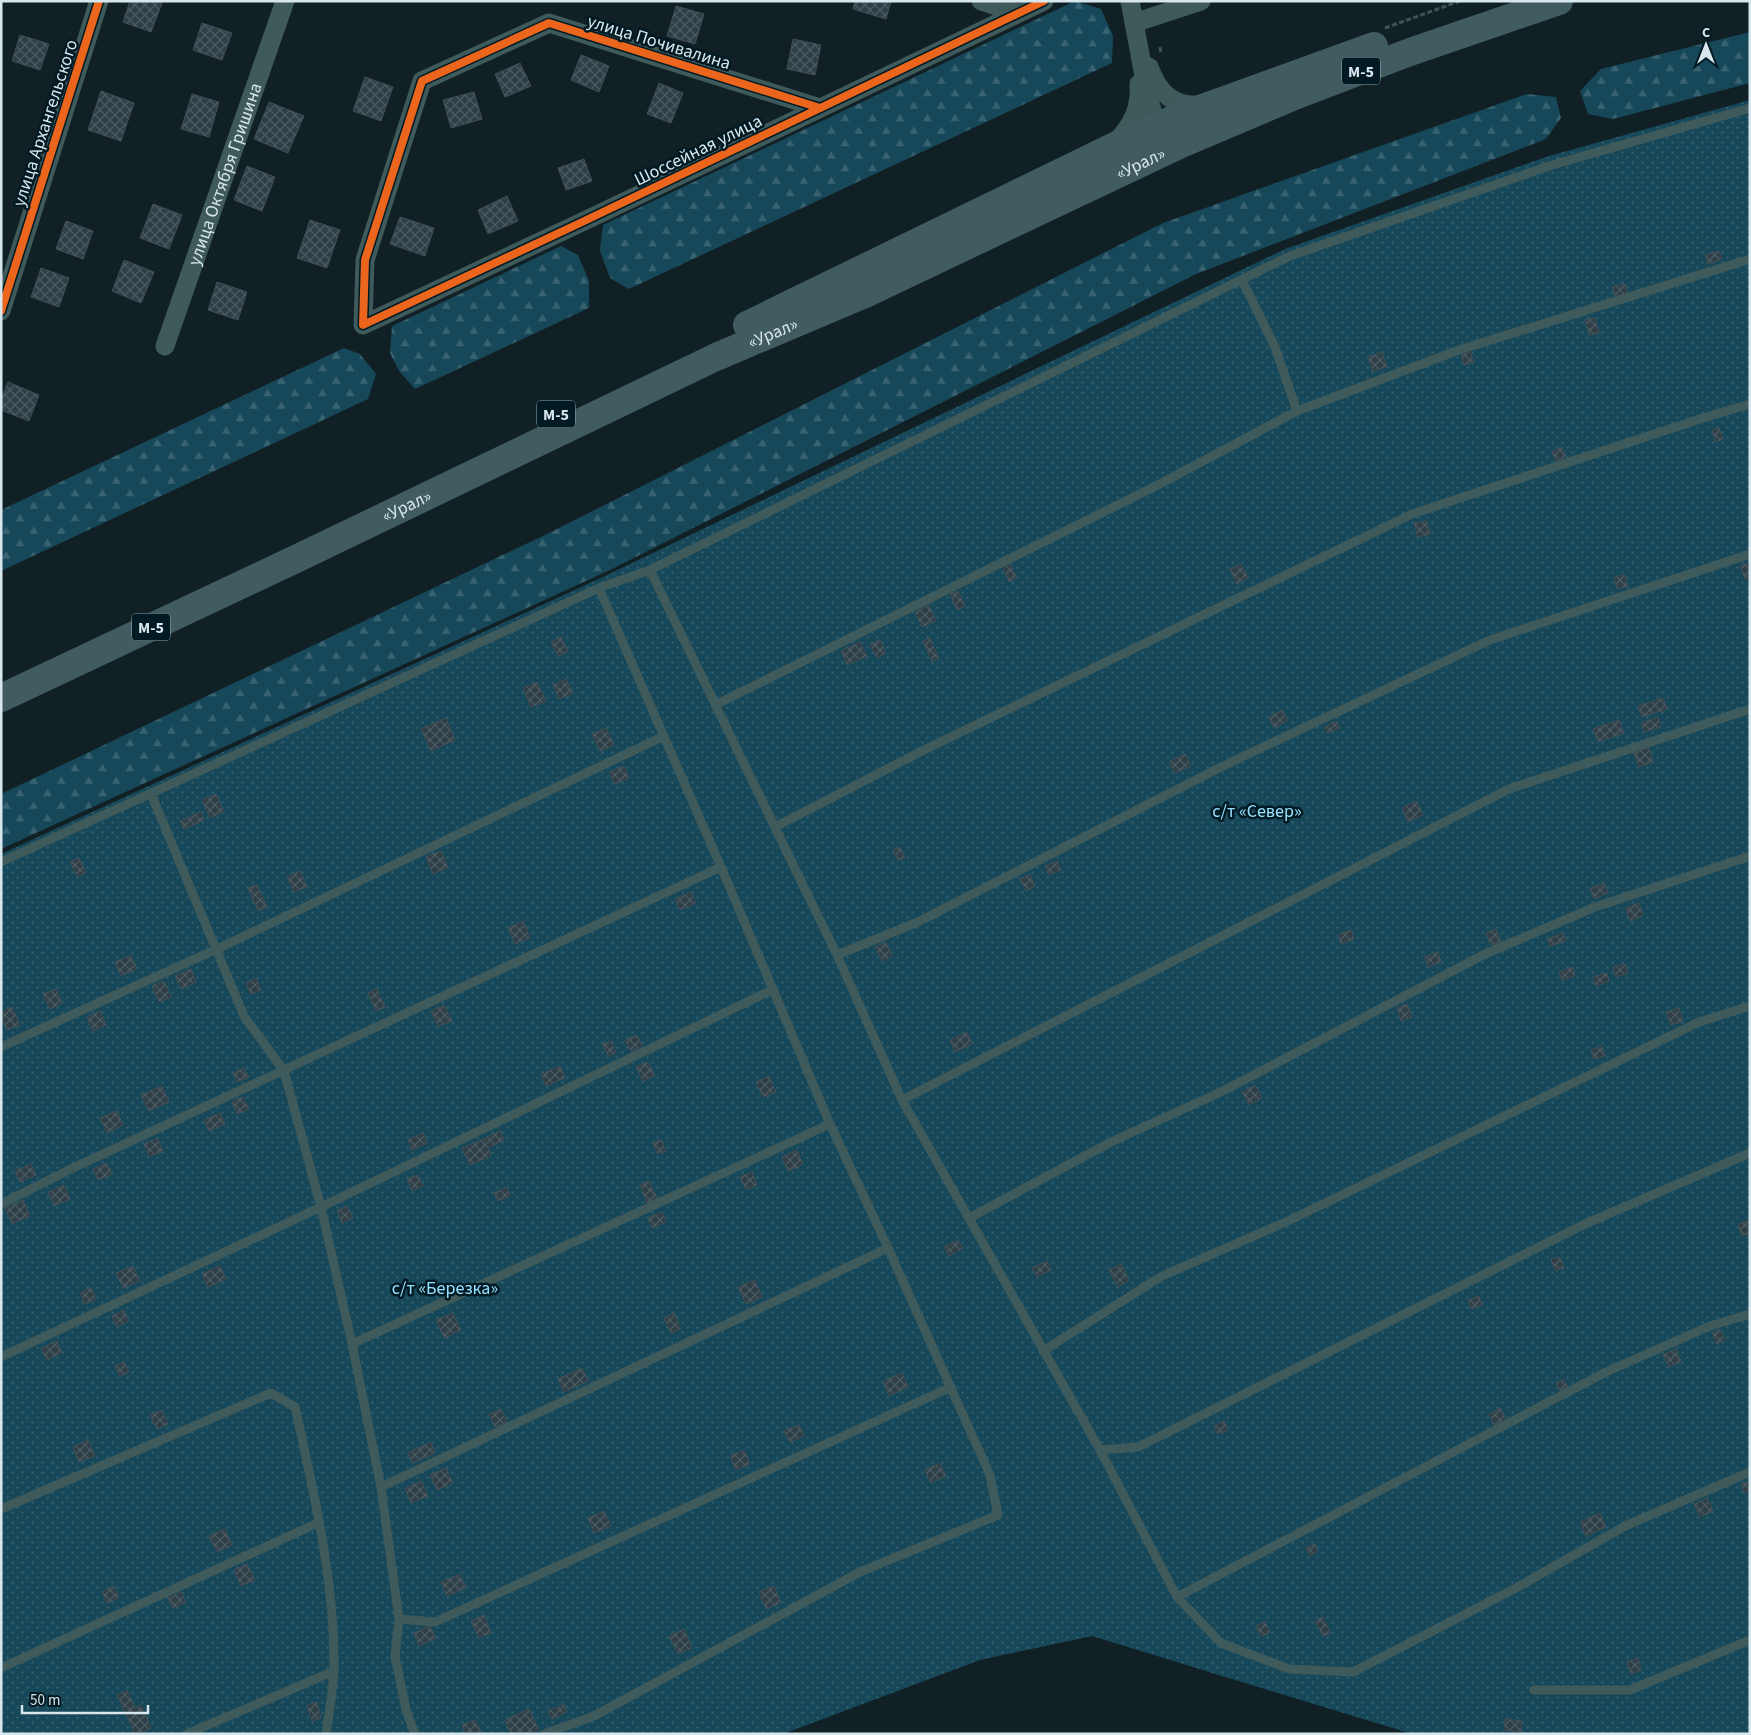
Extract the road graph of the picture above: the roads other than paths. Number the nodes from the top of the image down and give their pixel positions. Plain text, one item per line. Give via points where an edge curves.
1 (99, 1) edge
2 (285, 1) edge
3 (981, 1) edge
4 (1044, 1) edge
5 (1130, 1) edge
6 (1200, 1) edge
7 (1503, 1) edge
8 (1559, 1) edge
9 (1018, 13) junction
10 (1134, 23) junction
11 (1214, 104) junction
12 (820, 108) junction
13 (1750, 108) edge
14 (1161, 139) junction
15 (1110, 147) junction
16 (1750, 259) edge
17 (1242, 280) junction
18 (1, 311) edge
19 (363, 325) joint
20 (165, 346) dead end
21 (1750, 404) edge
22 (1297, 411) junction
23 (1750, 554) edge
24 (650, 570) junction
25 (599, 588) junction
26 (1, 679) edge
27 (1, 698) edge
28 (715, 704) junction
29 (1750, 709) edge
30 (664, 736) junction
31 (151, 794) junction
32 (775, 827) junction
33 (1750, 856) edge
34 (1, 862) edge
35 (721, 868) junction
36 (217, 949) junction
37 (837, 955) junction
38 (772, 990) junction
39 (1750, 1006) edge
40 (1, 1047) edge
41 (284, 1071) junction
42 (902, 1100) junction
43 (830, 1124) junction
44 (1750, 1153) edge
45 (1, 1204) edge
46 (320, 1207) junction
47 (969, 1218) junction
48 (888, 1248) junction
49 (1750, 1314) edge
50 (352, 1344) junction
51 (1043, 1351) junction
52 (1, 1357) edge
53 (951, 1387) junction
54 (1100, 1450) junction
55 (1750, 1472) edge
56 (381, 1487) junction
57 (1, 1509) edge
58 (320, 1522) junction
59 (1176, 1597) junction
60 (400, 1619) junction
61 (1750, 1640) edge
62 (1, 1668) edge
63 (334, 1671) junction
64 (1534, 1690) dead end
65 (187, 1734) edge
66 (326, 1734) edge
67 (415, 1734) edge
68 (544, 1734) edge

1 - 18 street, улица Архангельского
2 - 20 street, улица Октября Гришина
3 - 9 street
4 - 9 street, Шоссейная улица
5 - 10 street
6 - 10 street
7 - 11 highway, «Урал» / М-5
8 - 14 highway, «Урал» / М-5 via 1292,97
9 - 12 street, Шоссейная улица
10 - 11 street via 1159,89 1172,100 1188,106
10 - 14 street via 1148,97
10 - 15 street via 1139,101 1131,123
11 - 14 highway, «Урал» / М-5
12 - 19 street, Шоссейная улица
12 - 19 street, улица Почивалина via 549,24 422,81 365,260
13 - 17 lane via 1552,165 1290,256
14 - 15 highway, «Урал» / М-5
14 - 27 highway, «Урал» / М-5 via 867,293 716,357
15 - 26 highway, «Урал» / М-5 via 764,317
16 - 22 lane via 1459,350
17 - 22 lane via 1275,347
17 - 24 lane
21 - 32 lane via 1412,514 926,749
22 - 28 lane via 1156,486
23 - 37 lane via 1490,640 1223,766 918,922
24 - 25 lane
24 - 28 lane
25 - 30 lane
25 - 31 lane
28 - 32 lane
29 - 42 lane via 1509,789
30 - 35 lane
30 - 36 lane
31 - 34 lane
31 - 36 lane
32 - 37 lane
33 - 47 lane via 1595,907 1485,954 1223,1091 1113,1141
35 - 38 lane
35 - 41 lane
36 - 40 lane
36 - 41 lane via 244,1016
37 - 42 lane
38 - 43 lane
38 - 46 lane
39 - 51 lane via 1699,1022 1288,1221 1162,1276
41 - 45 lane
41 - 46 lane
42 - 47 lane
43 - 48 lane
43 - 50 lane
44 - 54 lane via 1585,1224 1138,1448
46 - 50 lane
46 - 52 lane
47 - 51 lane
48 - 53 lane
48 - 56 lane
49 - 59 lane via 1710,1326 1606,1372
50 - 56 lane
51 - 54 lane
53 - 60 lane via 435,1622
53 - 68 lane via 990,1475 998,1515 860,1572 594,1716
54 - 59 lane
55 - 59 lane via 1625,1526 1516,1588 1353,1672 1288,1669 1221,1643
56 - 60 lane
57 - 58 lane via 270,1393 295,1407
58 - 62 lane
58 - 63 lane via 331,1600
60 - 67 lane via 395,1656 406,1710
61 - 64 lane via 1630,1690
63 - 65 lane
63 - 66 lane

